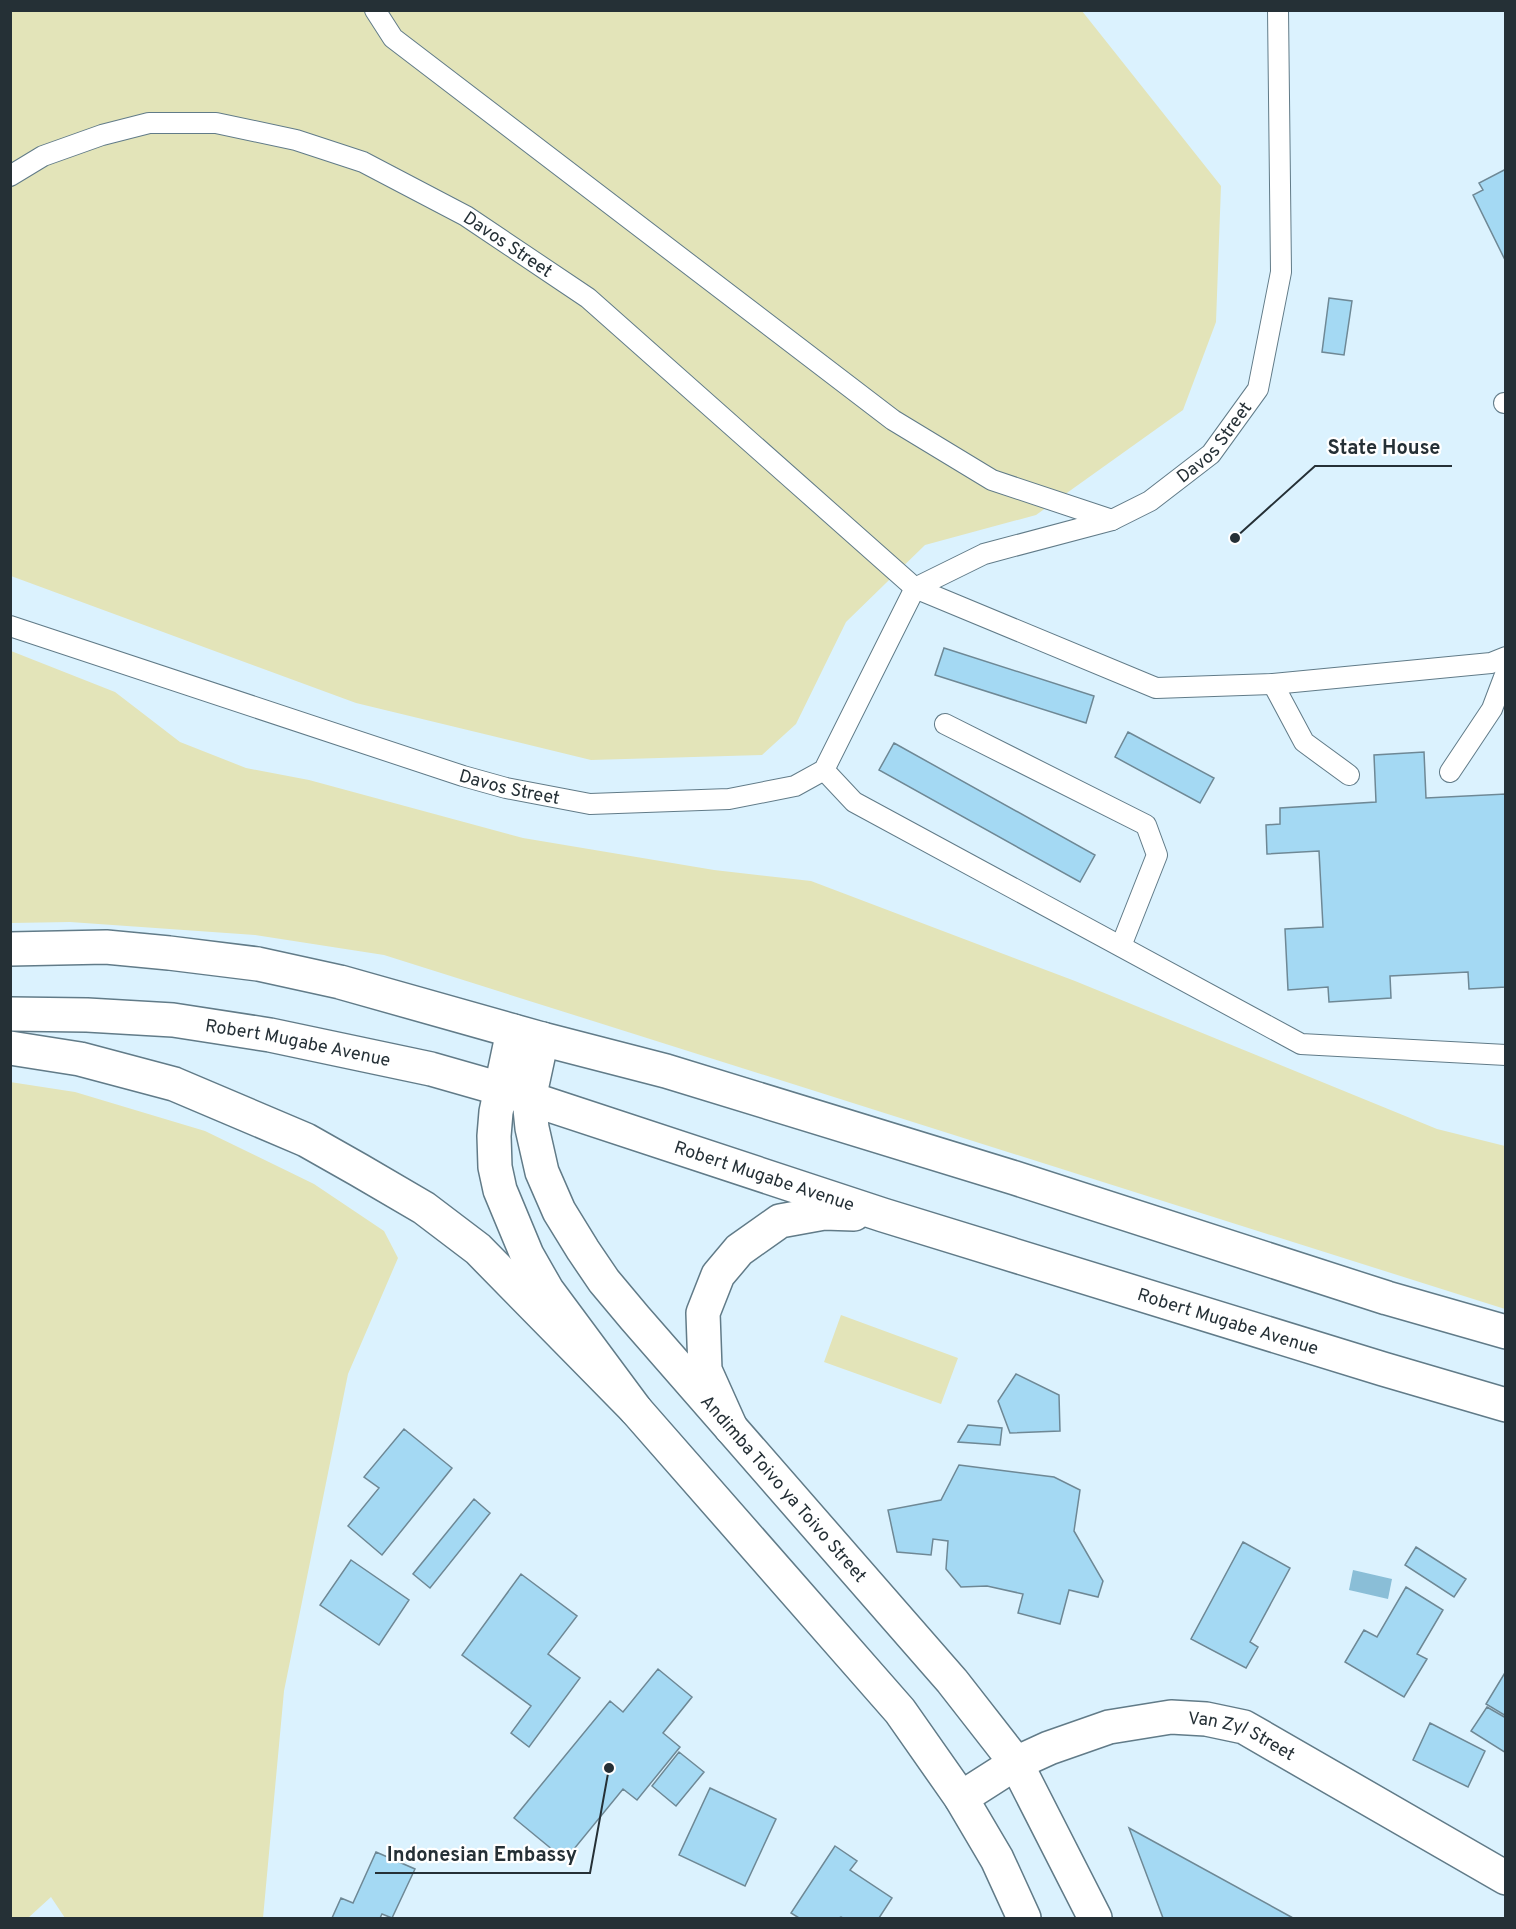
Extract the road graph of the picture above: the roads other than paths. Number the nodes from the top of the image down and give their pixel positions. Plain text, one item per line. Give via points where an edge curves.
1 (375, 10) edge
2 (1278, 10) edge
3 (10, 176) edge
4 (1112, 520) junction
5 (915, 588) junction
6 (10, 626) edge
7 (1506, 657) edge
8 (1506, 672) edge
9 (1273, 684) junction
10 (945, 724) dead end
11 (824, 770) junction
12 (1450, 772) dead end
13 (1349, 775) dead end
14 (1121, 946) junction
15 (10, 949) edge
16 (10, 1014) edge
17 (528, 1035) junction
18 (10, 1048) edge
19 (1506, 1055) edge
20 (515, 1094) junction
21 (882, 1215) junction
22 (1506, 1332) edge
23 (1506, 1405) edge
24 (636, 1410) junction
25 (730, 1428) junction
26 (1016, 1763) junction
27 (961, 1798) junction
28 (1506, 1878) edge
29 (1024, 1918) edge
30 (1095, 1918) edge

1 - 4 lane via 393,38 893,420 992,480
2 - 4 lane, Davos Street via 1281,272 1258,389 1210,454 1150,501
3 - 5 lane, Davos Street via 43,156 149,123 216,123 296,140 363,162 466,216 588,298
4 - 5 lane, Davos Street via 984,554
5 - 9 lane, Davos Street via 1156,688
5 - 11 lane
6 - 11 lane, Davos Street via 462,776 590,804 729,799 795,786
7 - 9 lane, Davos Street via 1491,663
8 - 12 lane via 1492,709
9 - 13 lane via 1304,742
10 - 14 lane via 1146,825 1157,855
11 - 14 lane via 854,802
14 - 19 lane via 1301,1044
15 - 17 main road via 106,947 258,964 340,982
16 - 20 main road, Robert Mugabe Avenue via 173,1020 270,1035 431,1069
17 - 20 main road, Andimba Toivo ya Toivo Street
17 - 22 main road via 666,1071
18 - 24 main road via 80,1059 174,1084 306,1140 359,1170 424,1208 478,1249
20 - 21 main road, Robert Mugabe Avenue
20 - 24 main road, Andimba Toivo ya Toivo Street via 496,1112 494,1136 495,1167 511,1221 547,1290
20 - 25 main road, Andimba Toivo ya Toivo Street via 532,1128 542,1172 559,1211 604,1281
21 - 23 main road, Robert Mugabe Avenue
21 - 25 main road via 824,1212 780,1221 739,1250 718,1275 703,1313 705,1370
24 - 27 main road, Andimba Toivo ya Toivo Street via 900,1711
25 - 26 main road, Andimba Toivo ya Toivo Street via 952,1681
26 - 27 main road, Van Zyl Street
26 - 28 main road, Van Zyl Street via 1109,1727 1171,1717 1244,1727
26 - 30 main road, Andimba Toivo ya Toivo Street
27 - 29 main road, Andimba Toivo ya Toivo Street via 997,1859

